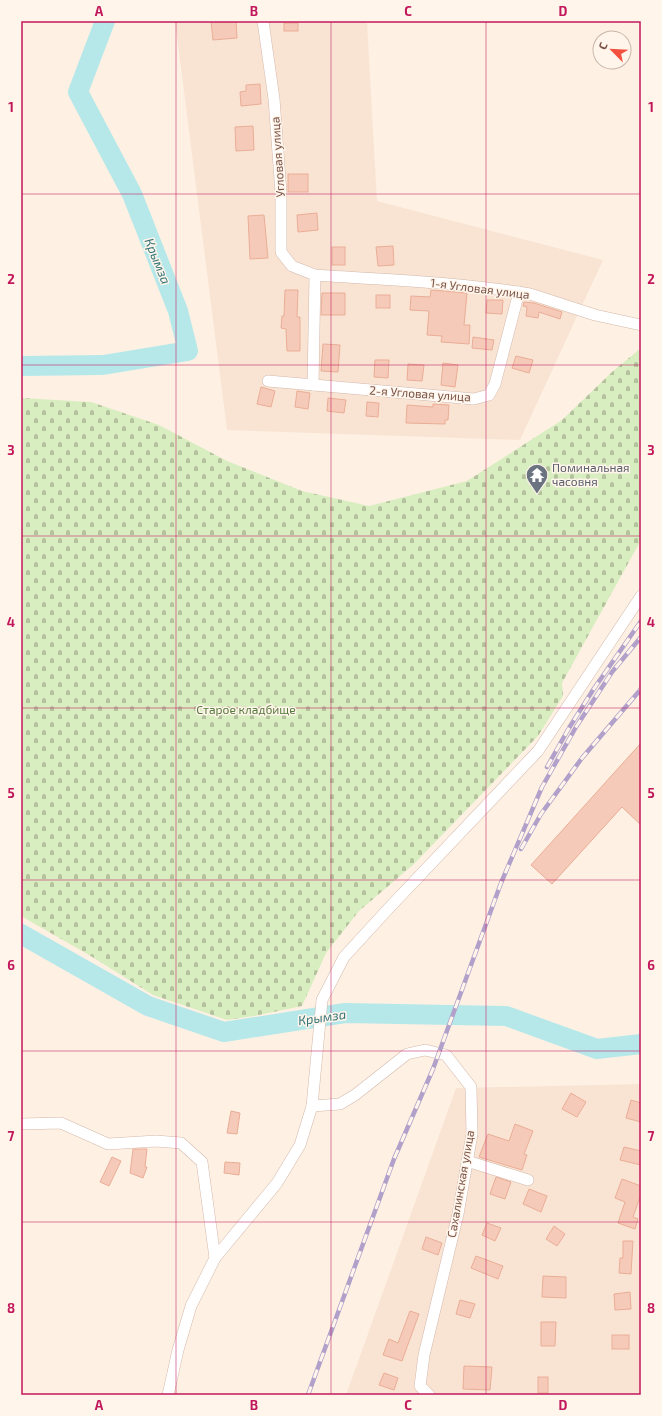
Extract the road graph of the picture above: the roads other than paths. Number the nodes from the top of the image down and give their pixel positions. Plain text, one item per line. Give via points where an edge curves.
1 (263, 21) edge
2 (315, 275) junction
3 (520, 292) junction
4 (641, 325) edge
5 (268, 381) dead end
6 (313, 385) junction
7 (641, 596) edge
8 (312, 1106) junction
9 (21, 1124) edge
10 (467, 1161) junction
11 (528, 1180) dead end
12 (215, 1258) junction
13 (168, 1395) edge
14 (429, 1395) edge

1 - 2 street, Угловая улица via 274,99 281,193 281,252 292,266
2 - 3 street, 1-я Угловая улица
2 - 6 street
3 - 4 street, 1-я Угловая улица via 595,315
3 - 6 street, 2-я Угловая улица via 495,384 489,395 474,398
5 - 6 street, 2-я Угловая улица
7 - 8 street via 538,751 344,957 322,1000
8 - 10 street, Сахалинская улица via 340,1104 356,1096 407,1054 425,1050 446,1055 471,1087 472,1134
8 - 12 street via 300,1145 277,1183
9 - 12 street via 61,1123 108,1144 156,1141 181,1143 202,1162
10 - 11 street
10 - 14 street, Сахалинская улица via 458,1214 424,1355 420,1386
12 - 13 street via 191,1306

